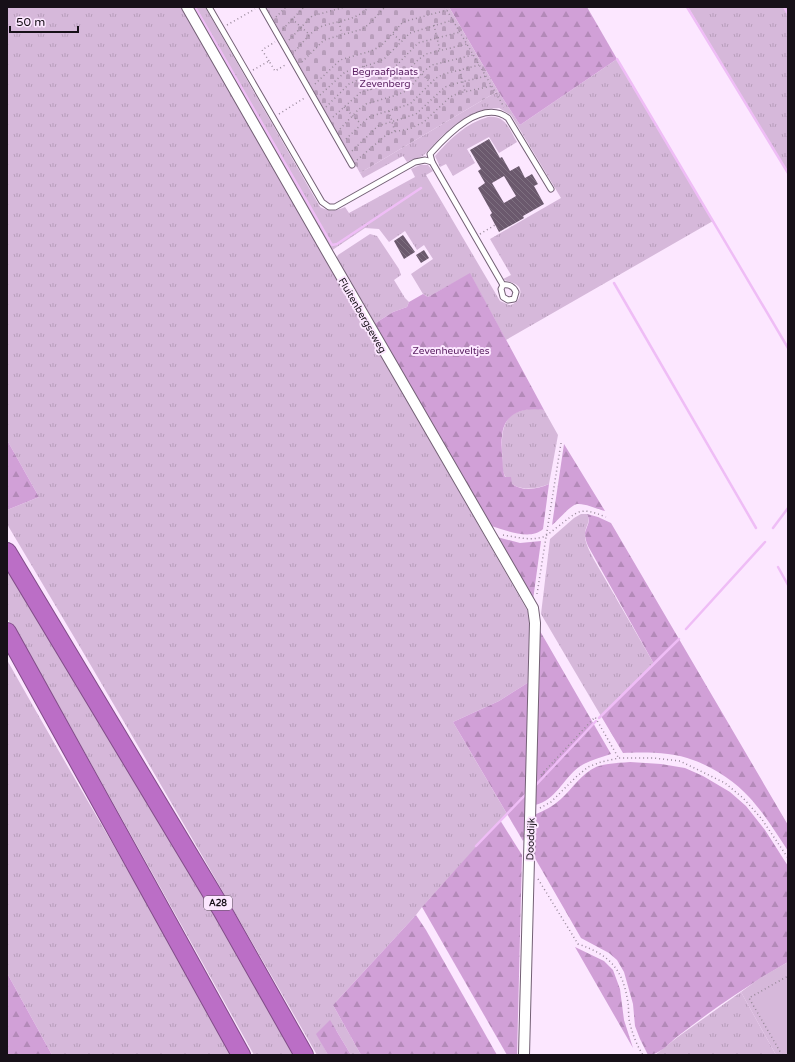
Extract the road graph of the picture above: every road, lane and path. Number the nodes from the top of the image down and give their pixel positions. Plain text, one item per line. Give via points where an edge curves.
1 (187, 7) edge
2 (209, 7) edge
3 (260, 7) edge
4 (286, 7) edge
5 (304, 7) edge
6 (345, 7) edge
7 (369, 7) edge
8 (385, 7) edge
9 (445, 7) edge
10 (447, 10) junction
11 (292, 19) junction
12 (452, 20) junction
13 (339, 22) junction
14 (270, 23) junction
15 (434, 25) junction
16 (302, 27) junction
17 (222, 28) junction
18 (460, 32) junction
19 (393, 33) junction
20 (342, 34) junction
21 (310, 35) junction
22 (278, 37) junction
23 (437, 38) junction
24 (402, 42) junction
25 (466, 44) junction
26 (284, 46) junction
27 (440, 50) junction
28 (473, 54) junction
29 (291, 58) junction
30 (269, 61) junction
31 (479, 65) junction
32 (364, 66) junction
33 (296, 68) junction
34 (410, 69) junction
35 (460, 70) junction
36 (248, 73) junction
37 (422, 74) junction
38 (486, 76) junction
39 (419, 77) junction
40 (367, 78) junction
41 (463, 82) junction
42 (431, 83) junction
43 (492, 86) junction
44 (371, 90) junction
45 (310, 92) junction
46 (465, 92) junction
47 (315, 100) junction
48 (344, 107) junction
49 (389, 110) junction
50 (321, 112) junction
51 (504, 115) junction
52 (352, 116) junction
53 (273, 117) junction
54 (392, 121) junction
55 (328, 123) junction
56 (361, 124) junction
57 (394, 132) junction
58 (334, 135) junction
59 (340, 144) junction
60 (346, 156) junction
61 (432, 162) junction
62 (352, 165) joint
63 (551, 189) dead end
64 (495, 225) dead end
65 (475, 237) junction
66 (504, 285) dead end
67 (561, 443) dead end
68 (606, 517) dead end
69 (489, 532) junction
70 (545, 536) junction
71 (7, 552) edge
72 (534, 612) junction
73 (535, 623) joint
74 (7, 632) edge
75 (619, 758) junction
76 (531, 785) junction
77 (531, 811) junction
78 (788, 858) edge
79 (529, 864) junction
80 (788, 976) edge
81 (241, 1055) edge
82 (304, 1055) edge
83 (524, 1055) edge
84 (643, 1055) edge
85 (782, 1055) edge

1 - 69 street, Fluitenbergseweg
2 - 17 lane
3 - 14 lane
3 - 17 path
4 - 14 path
5 - 11 path
6 - 16 path via 312,16
7 - 13 path via 356,17
8 - 20 path via 367,26
9 - 10 path
10 - 12 path
10 - 19 path via 404,22
11 - 16 path
11 - 22 path
12 - 15 path
12 - 18 path
13 - 20 path
13 - 21 path via 323,26
14 - 22 lane
15 - 23 path
15 - 24 path via 410,33
16 - 21 path
16 - 26 path
17 - 36 lane
18 - 23 path
18 - 25 path
19 - 24 path
19 - 45 path via 374,50 336,62
20 - 33 path via 324,40
21 - 29 path
22 - 26 lane
22 - 30 path via 262,50
23 - 27 path
23 - 40 path via 418,43 392,70
24 - 32 path via 384,59
25 - 27 path
25 - 28 path
26 - 29 lane
27 - 34 path via 426,54
28 - 31 path
28 - 37 path via 435,63
29 - 30 path via 275,71
29 - 33 lane
30 - 36 path
31 - 35 path
31 - 38 path
32 - 40 path
32 - 47 path via 345,72
33 - 45 lane
34 - 39 path
34 - 44 path via 396,83
35 - 41 path
35 - 42 path via 440,76
36 - 53 lane
37 - 39 path
37 - 42 path
38 - 41 path
38 - 43 path
39 - 52 path via 408,90 366,104
40 - 44 path
40 - 50 path via 346,86
41 - 46 path
41 - 54 path via 445,87 416,114
42 - 49 path via 410,104
43 - 46 path
43 - 51 path via 506,111
44 - 48 path via 358,94
45 - 47 lane
45 - 53 path
46 - 57 path via 450,97 419,125
47 - 50 lane
48 - 52 path
48 - 55 path
49 - 54 path
49 - 56 path via 372,115
50 - 55 lane
51 - 61 lane via 487,112 458,126 430,154
51 - 63 lane
52 - 56 path
52 - 58 path
53 - 61 lane via 322,202 329,207 335,208 343,204 415,162
54 - 57 path
54 - 60 path via 378,126
55 - 58 lane
56 - 59 path
57 - 62 path via 380,139
58 - 59 lane
59 - 60 lane
60 - 62 lane
61 - 65 lane
64 - 65 path
65 - 66 lane
67 - 70 path
68 - 70 path via 580,511
69 - 70 path via 532,539
69 - 72 street, Fluitenbergseweg
70 - 72 path
71 - 82 highway, A28 via 222,910
72 - 73 street, Fluitenbergseweg
73 - 76 street, Dooddijk
74 - 81 highway
75 - 76 path via 595,717
75 - 77 path via 588,767 551,802
75 - 78 path via 680,761 726,783 761,818
76 - 77 street, Dooddijk
77 - 79 street, Dooddijk
79 - 83 street, Dooddijk
79 - 84 path via 578,944 594,950 610,961 618,971 625,986 629,1022
80 - 85 path via 750,998

